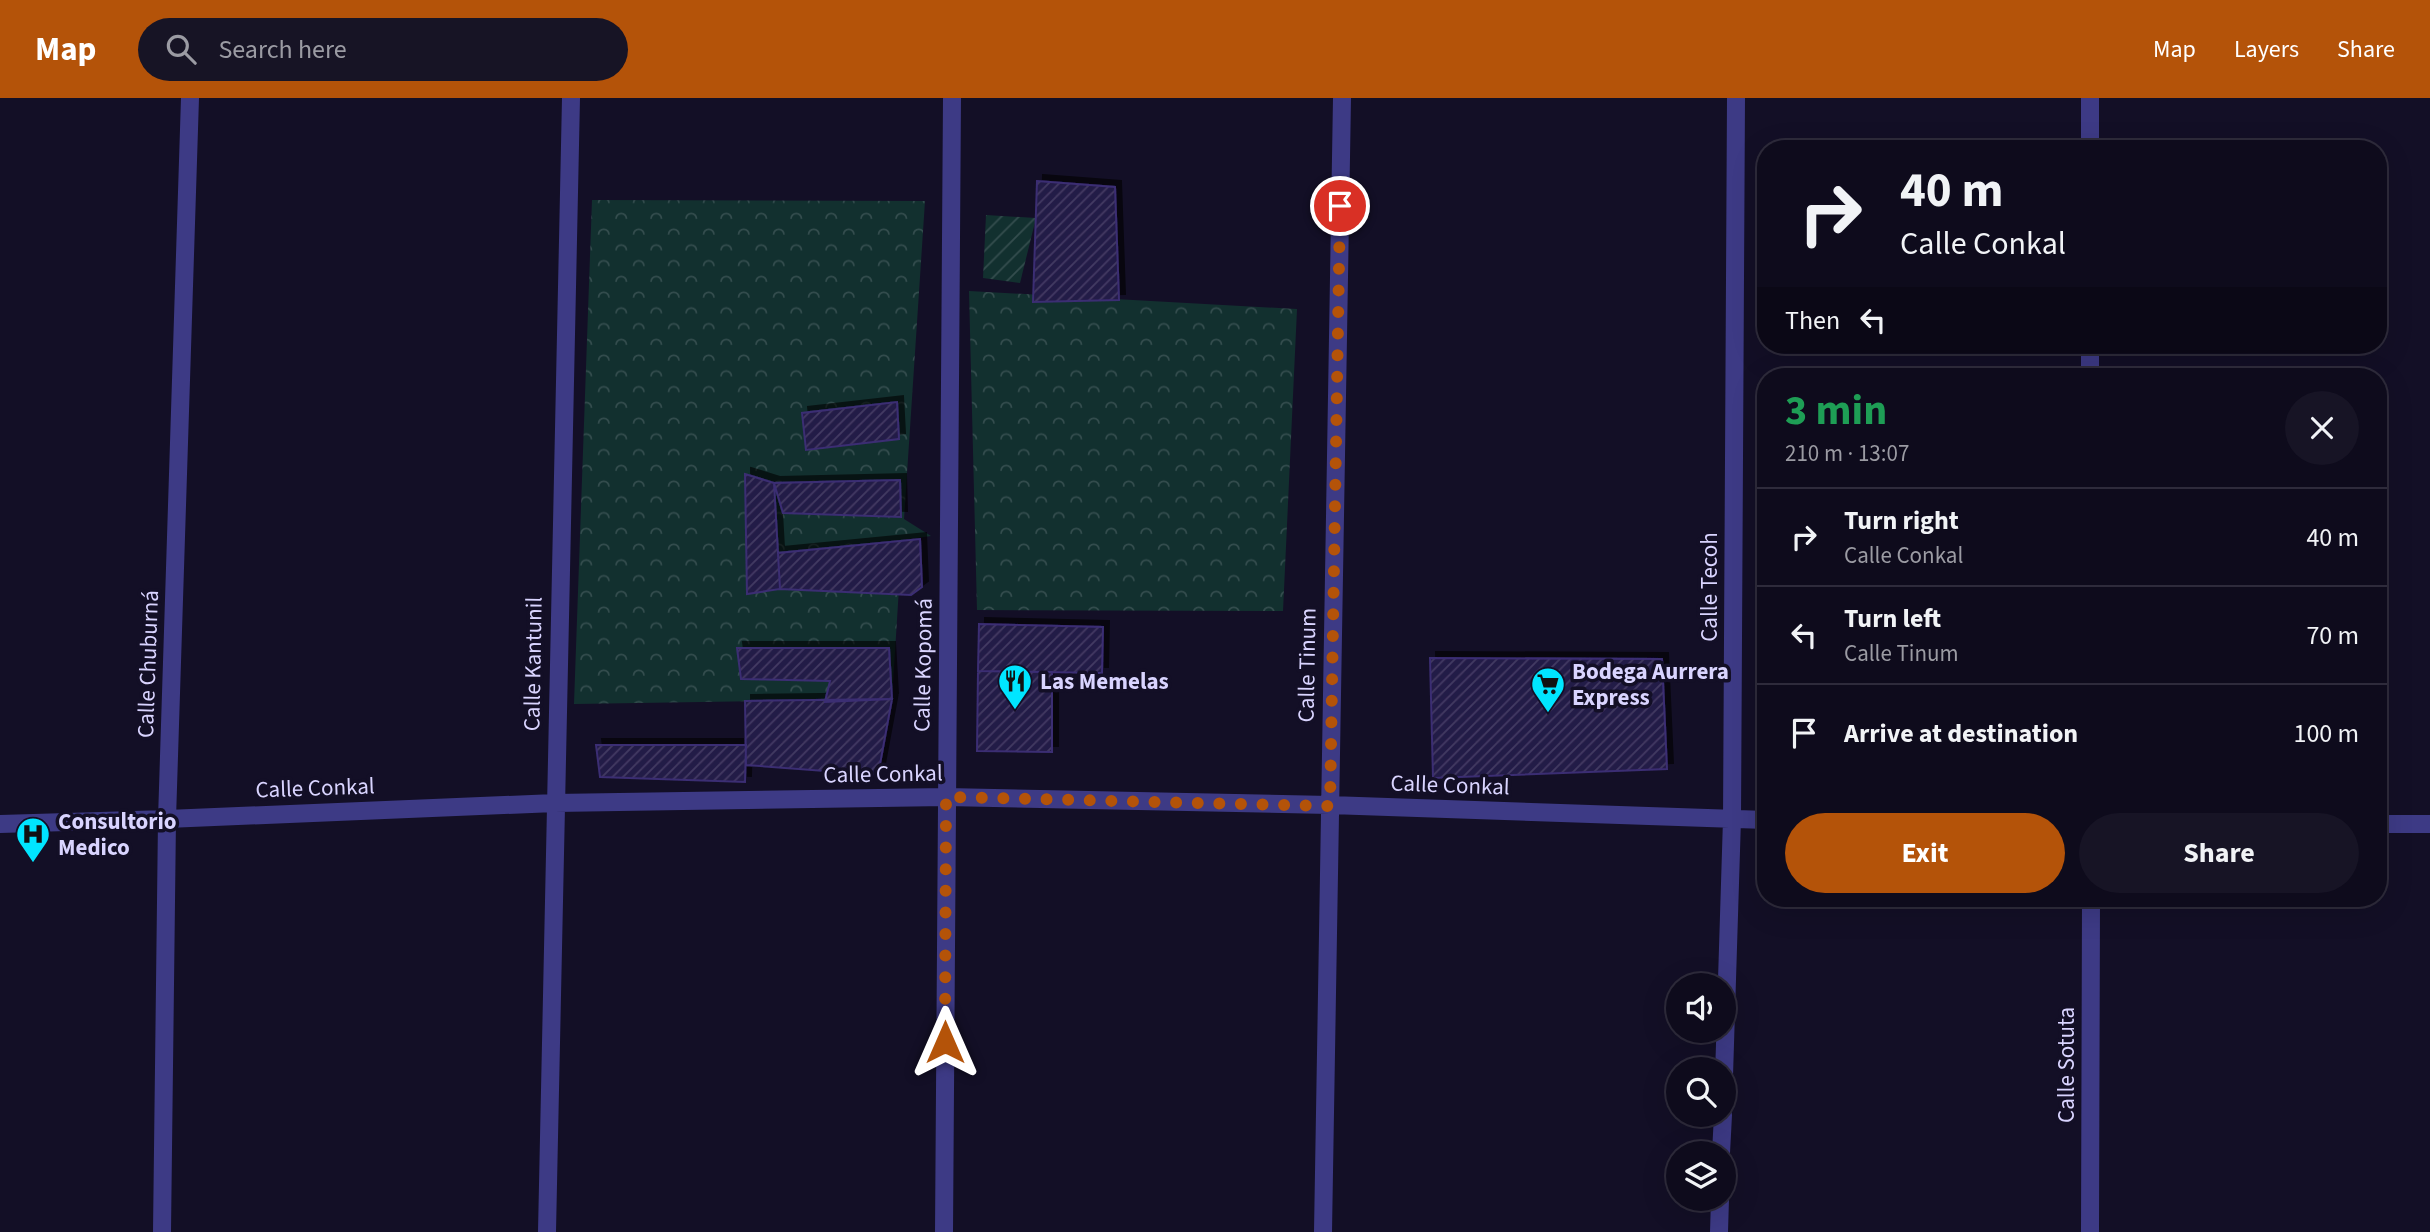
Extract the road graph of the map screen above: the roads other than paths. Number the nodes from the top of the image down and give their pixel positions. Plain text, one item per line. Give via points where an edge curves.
1 (190, 98) edge
2 (571, 98) edge
3 (953, 98) edge
4 (1342, 98) edge
5 (1736, 98) edge
6 (2090, 98) edge
7 (2090, 140) edge
8 (946, 797) junction
9 (555, 803) junction
10 (1330, 806) junction
11 (167, 819) junction
12 (1732, 819) junction
13 (1757, 820) edge
14 (0, 824) edge
15 (2387, 824) edge
16 (2430, 824) edge
17 (2091, 907) edge
18 (1725, 1057) edge
19 (1720, 1211) edge
20 (162, 1232) edge
21 (547, 1232) edge
22 (944, 1232) edge
23 (1323, 1232) edge
24 (1719, 1232) edge
25 (2090, 1232) edge

1 - 11 street, Calle Chuburná
2 - 9 street, Calle Kantunil
3 - 8 street, Calle Kopomá
4 - 10 street, Calle Tinum
5 - 12 street, Calle Tecoh
6 - 7 street
8 - 9 street, Calle Conkal
8 - 10 street, Calle Conkal
8 - 22 street, Calle Kopomá
9 - 11 street, Calle Conkal
9 - 21 street, Calle Kantunil
10 - 12 street, Calle Conkal
10 - 23 street, Calle Tinum
11 - 14 street, Calle Conkal
11 - 20 street, Calle Chuburná
12 - 13 street, Calle Conkal
12 - 18 street, Calle Tecoh
15 - 16 street
17 - 25 street, Calle Sotuta
19 - 24 street

